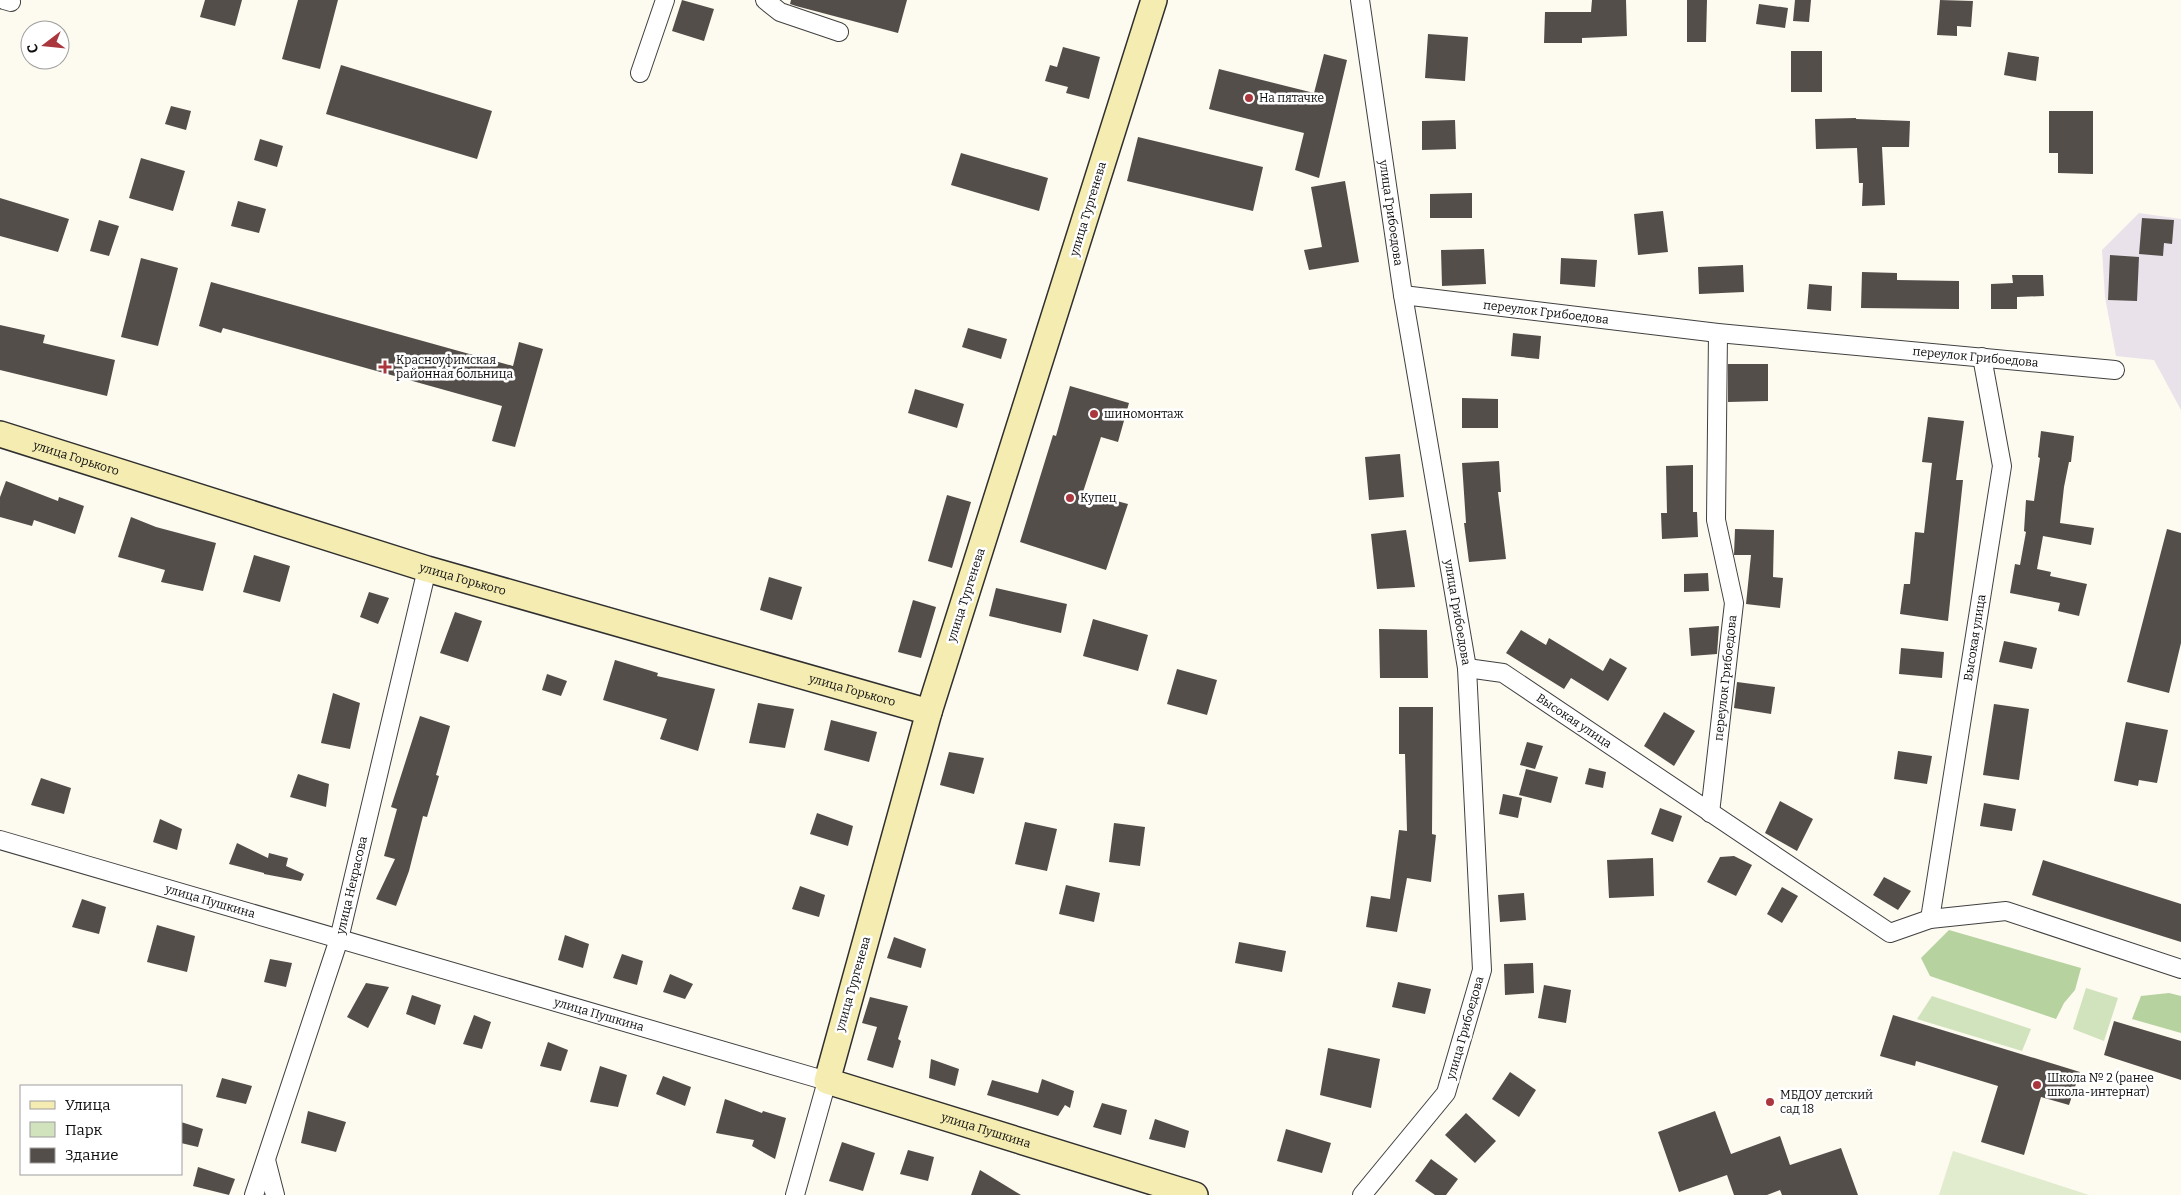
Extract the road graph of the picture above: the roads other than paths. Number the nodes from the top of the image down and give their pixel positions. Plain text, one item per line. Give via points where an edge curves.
1 (665, 0) edge
2 (765, 0) edge
3 (1154, 0) edge
4 (1360, 0) edge
5 (839, 32) dead end
6 (640, 73) dead end
7 (1403, 294) junction
8 (1718, 333) junction
9 (1982, 358) junction
10 (2115, 370) dead end
11 (0, 434) edge
12 (427, 569) junction
13 (1467, 668) junction
14 (929, 712) junction
15 (1710, 813) junction
16 (0, 840) edge
17 (1930, 919) junction
18 (339, 939) junction
19 (2181, 969) edge
20 (827, 1081) junction
21 (266, 1160) junction
22 (254, 1195) edge
23 (275, 1195) edge
24 (795, 1195) edge
25 (1195, 1195) edge
26 (1362, 1195) edge

1 - 6 street
2 - 5 street via 780,12
3 - 14 street, улица Тургенева
4 - 7 street, улица Грибоедова
7 - 8 street, переулок Грибоедова
7 - 13 street, улица Грибоедова
8 - 9 street, переулок Грибоедова
8 - 15 street, переулок Грибоедова via 1716,520 1734,603
9 - 10 street, переулок Грибоедова
9 - 17 street, Высокая улица via 2002,466
11 - 12 street, улица Горького
12 - 14 street, улица Горького
12 - 18 street, улица Некрасова
13 - 15 street, Высокая улица via 1503,673
13 - 26 street, улица Грибоедова via 1482,970 1446,1093
14 - 20 street, улица Тургенева
15 - 17 street, Высокая улица via 1890,933
16 - 18 street, улица Пушкина
17 - 19 street, Высокая улица via 2006,911
18 - 20 street, улица Пушкина
18 - 21 street, улица Некрасова
20 - 24 street, улица Тургенева
20 - 25 street, улица Пушкина
21 - 22 street, улица Некрасова
21 - 23 street

